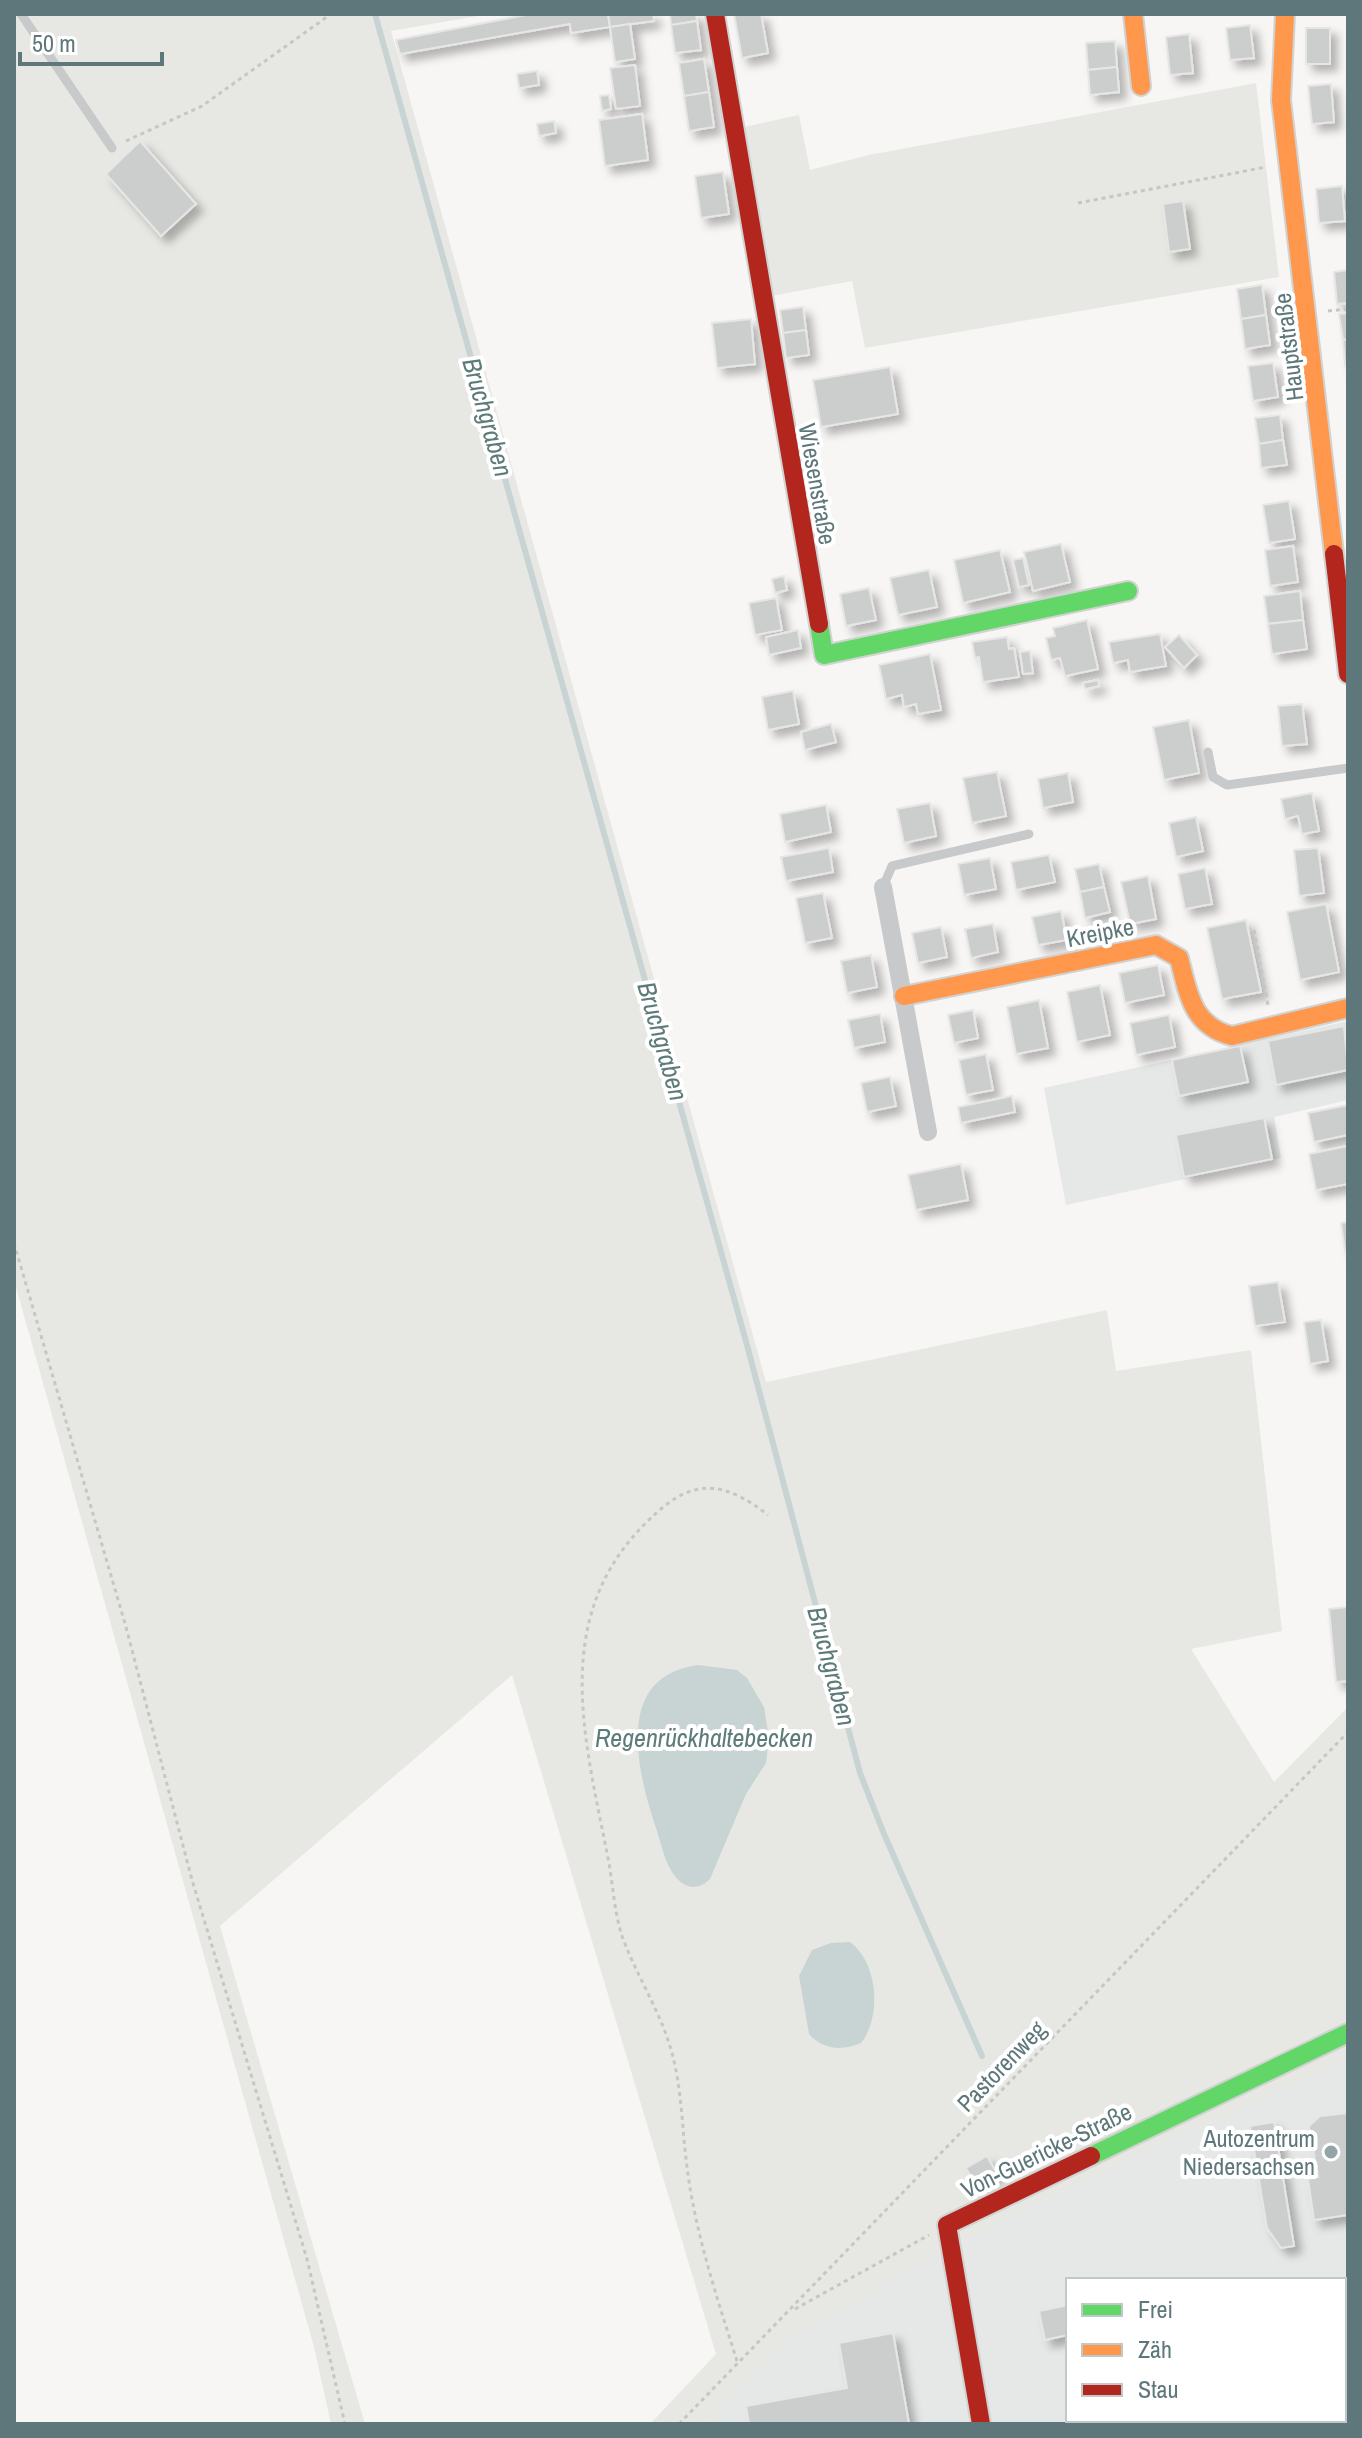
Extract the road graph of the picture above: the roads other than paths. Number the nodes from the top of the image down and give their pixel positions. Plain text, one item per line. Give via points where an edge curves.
1 (21, 14) edge
2 (715, 14) edge
3 (1133, 14) edge
4 (1285, 14) edge
5 (1141, 86) dead end
6 (112, 148) road end
7 (1128, 591) dead end
8 (1347, 650) edge
9 (1348, 674) edge
10 (1208, 752) dead end
11 (1348, 768) edge
12 (1029, 834) dead end
13 (883, 887) joint
14 (904, 996) junction
15 (1348, 1008) edge
16 (928, 1132) dead end
17 (1348, 2033) edge
18 (981, 2424) edge

1 - 6 lane
2 - 7 street, Wiesenstraße via 824,655
3 - 5 street
4 - 8 street, Hauptstraße via 1281,89
8 - 9 street, Hauptstraße
10 - 11 lane via 1213,777 1227,785
12 - 13 lane via 892,866
13 - 14 street
14 - 15 street, Kreipke via 1156,945 1179,958 1194,1009 1213,1033 1232,1036
14 - 16 street
17 - 18 street, Von-Guericke-Straße via 947,2225

